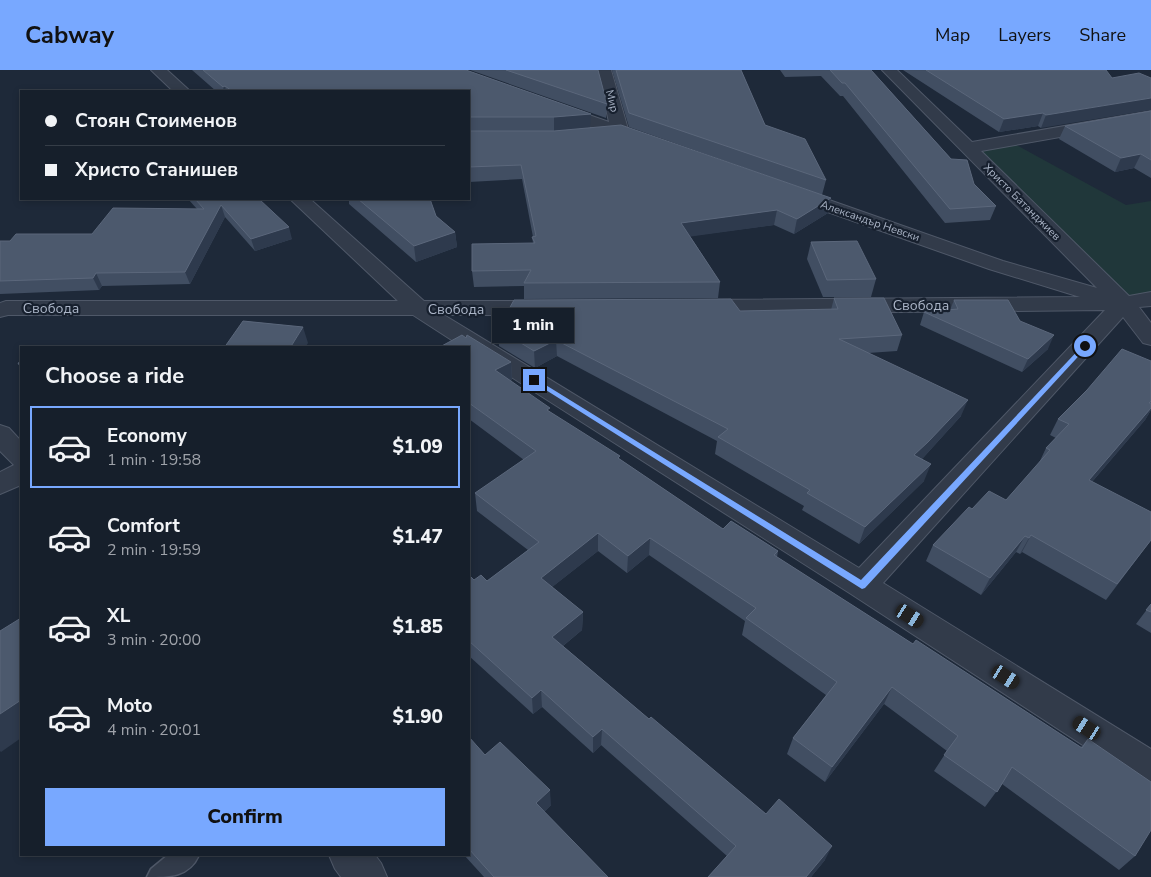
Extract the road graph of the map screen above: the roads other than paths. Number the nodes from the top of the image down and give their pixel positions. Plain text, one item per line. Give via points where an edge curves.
1 (158, 70) edge
2 (604, 70) edge
3 (889, 70) edge
4 (181, 90) edge
5 (540, 103) edge
6 (1151, 116) edge
7 (620, 132) junction
8 (583, 136) edge
9 (658, 146) edge
10 (969, 148) junction
11 (780, 189) edge
12 (301, 200) edge
13 (1151, 299) edge
14 (1124, 303) junction
15 (677, 307) edge
16 (568, 308) edge
17 (419, 309) junction
18 (0, 310) edge
19 (1151, 338) edge
20 (0, 434) edge
21 (20, 457) edge
22 (20, 474) edge
23 (0, 484) edge
24 (862, 585) junction
25 (1151, 769) edge
26 (186, 856) edge
27 (350, 856) edge
28 (159, 877) edge
29 (367, 877) edge

1 - 4 street
2 - 7 street, Мир
3 - 10 street, Христо Батанджиев
5 - 7 street
6 - 10 street
7 - 8 street
7 - 9 street
10 - 14 street, Христо Батанджиев
11 - 14 street, Александър Невски via 996,265
12 - 17 street
13 - 14 street, Свобода
14 - 15 street, Свобода
14 - 19 street, Христо Батанджиев
14 - 24 street
16 - 17 street, Свобода
17 - 18 street, Свобода
17 - 24 street
20 - 21 street
22 - 23 street
24 - 25 street
26 - 28 lane
27 - 29 street

